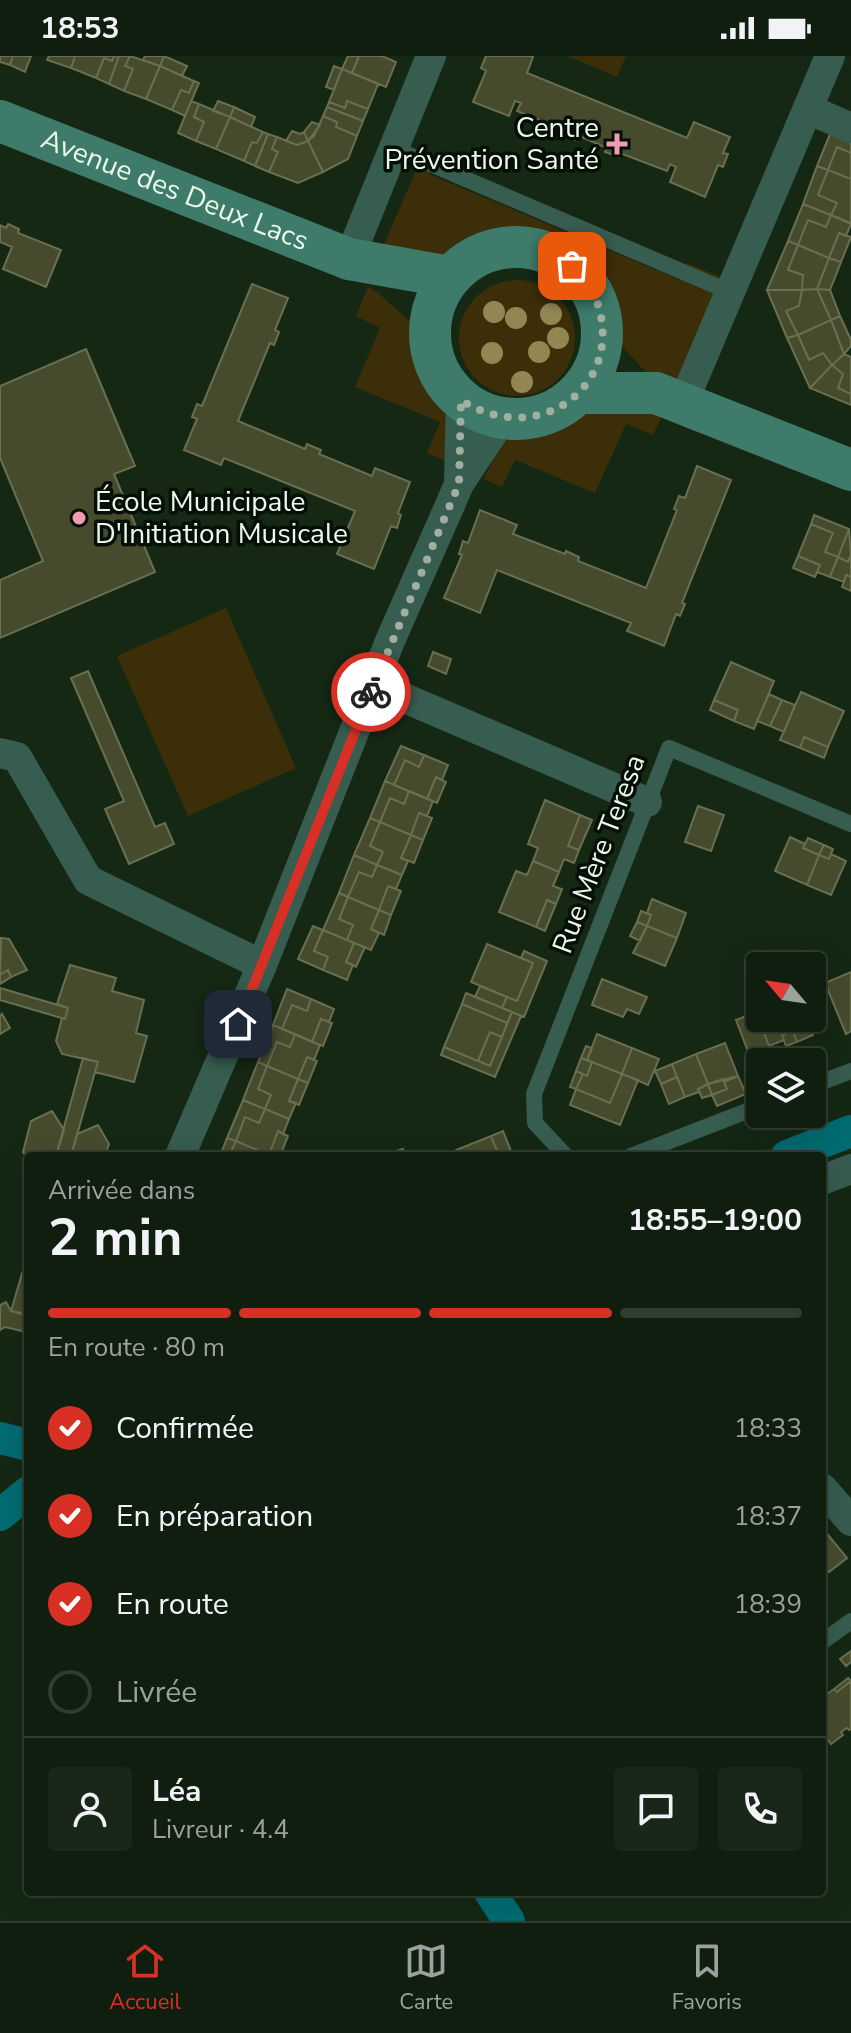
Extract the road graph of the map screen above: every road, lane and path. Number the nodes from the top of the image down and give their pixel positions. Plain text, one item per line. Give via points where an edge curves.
1 (431, 56) edge
2 (830, 56) edge
3 (808, 109) junction
4 (0, 121) edge
5 (851, 128) edge
6 (393, 148) junction
7 (349, 259) junction
8 (450, 277) junction
9 (730, 292) junction
10 (431, 317) junction
11 (603, 339) junction
12 (579, 393) junction
13 (670, 398) junction
14 (461, 400) junction
15 (502, 419) junction
16 (851, 470) edge
17 (459, 484) junction
18 (374, 685) junction
19 (9, 755) edge
20 (647, 802) junction
21 (851, 824) edge
22 (262, 965) junction
23 (851, 1071) edge
24 (826, 1081) edge
25 (746, 1111) edge
26 (182, 1152) edge
27 (562, 1152) edge
28 (641, 1152) edge
29 (851, 1169) edge
30 (826, 1178) edge
31 (826, 1493) edge
32 (851, 1521) edge
33 (851, 1621) edge
34 (826, 1639) edge

1 - 6 street
2 - 3 street
3 - 5 street
3 - 9 street
4 - 7 street, Avenue des Deux Lacs
6 - 7 street
6 - 9 lane
7 - 8 street, Avenue des Deux Lacs
7 - 10 street, Avenue des Deux Lacs
8 - 10 street
8 - 11 street via 470,259 495,248 549,252 590,286
9 - 13 street
10 - 14 street via 435,363
11 - 12 street via 596,368
11 - 13 street
12 - 13 street
12 - 15 street via 557,410 530,419
13 - 16 street
14 - 15 street
14 - 17 street
15 - 17 street
17 - 18 street
18 - 20 street
18 - 22 street
19 - 22 street via 88,880
20 - 21 lane, Rue Mère Teresa via 669,748
20 - 27 lane, Rue Mère Teresa via 534,1094 535,1123
22 - 26 street
23 - 24 lane
25 - 28 lane
29 - 30 street
31 - 32 street
33 - 34 lane

